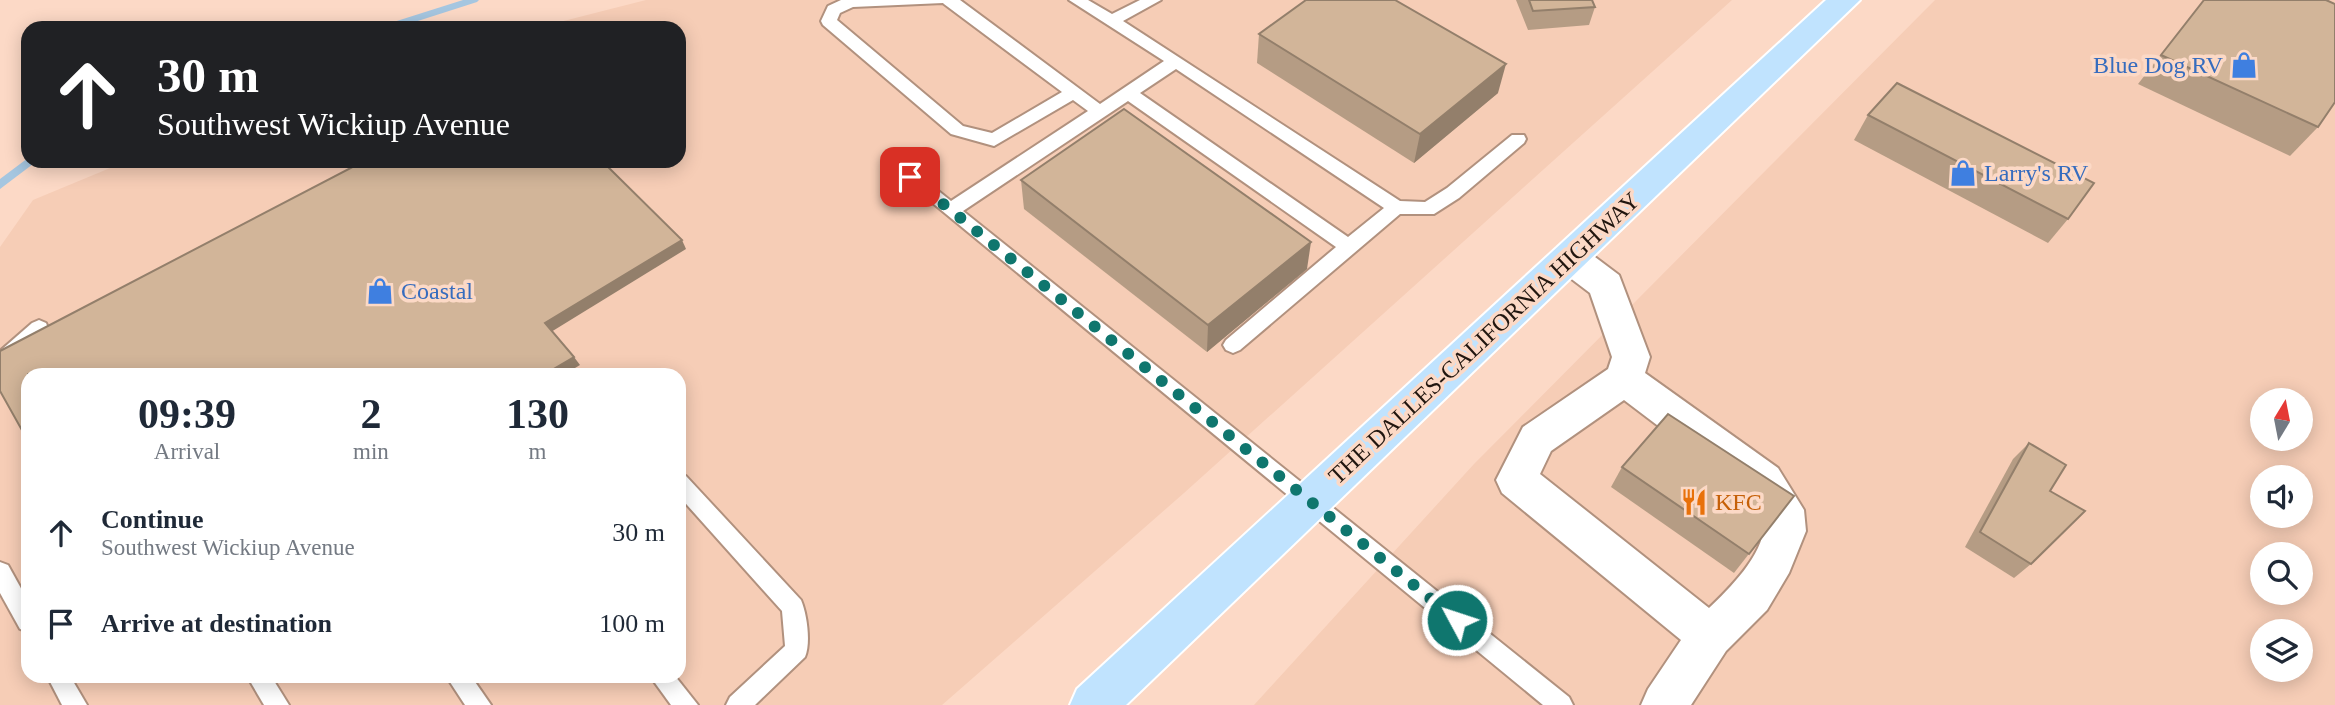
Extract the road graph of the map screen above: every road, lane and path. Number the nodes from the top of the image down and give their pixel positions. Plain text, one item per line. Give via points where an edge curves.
1 (937, 0) edge
2 (952, 0) edge
3 (1077, 0) edge
4 (1153, 0) edge
5 (1845, 0) edge
6 (1111, 21) junction
7 (1175, 61) junction
8 (1073, 92) junction
9 (1128, 93) junction
10 (1100, 112) junction
11 (1518, 139) dead end
12 (910, 177) dead end
13 (1396, 207) junction
14 (951, 210) junction
15 (1349, 247) junction
16 (1570, 258) junction
17 (39, 328) edge
18 (1233, 345) dead end
19 (0, 363) edge
20 (1624, 379) junction
21 (686, 490) edge
22 (1311, 500) junction
23 (0, 572) edge
24 (21, 610) edge
25 (1710, 636) junction
26 (62, 683) edge
27 (263, 683) edge
28 (462, 683) edge
29 (668, 683) edge
30 (75, 705) edge
31 (277, 705) edge
32 (479, 705) edge
33 (686, 705) edge
34 (738, 705) edge
35 (1093, 705) edge
36 (1561, 705) edge
37 (1664, 705) edge

1 - 8 lane via 849,2 834,10 829,21 957,130 994,140
2 - 8 lane
3 - 6 lane
4 - 6 lane
5 - 16 highway, THE DALLES-CALIFORNIA HIGHWAY
6 - 7 lane
7 - 9 lane
7 - 13 lane
8 - 10 lane
9 - 10 lane
9 - 15 lane
10 - 14 lane
11 - 13 lane via 1428,209
12 - 14 lane
13 - 15 lane
14 - 22 lane
15 - 18 lane
16 - 20 street via 1606,285 1631,358
16 - 22 highway, THE DALLES-CALIFORNIA HIGHWAY
17 - 19 lane
20 - 25 street via 1763,481 1783,510 1785,531 1774,559 1752,596
20 - 25 street via 1537,439 1517,480
21 - 34 lane via 793,607 797,650
22 - 35 highway, THE DALLES-CALIFORNIA HIGHWAY
22 - 36 lane
23 - 24 lane
25 - 37 street
26 - 30 lane
27 - 31 lane
28 - 32 lane
29 - 33 lane

